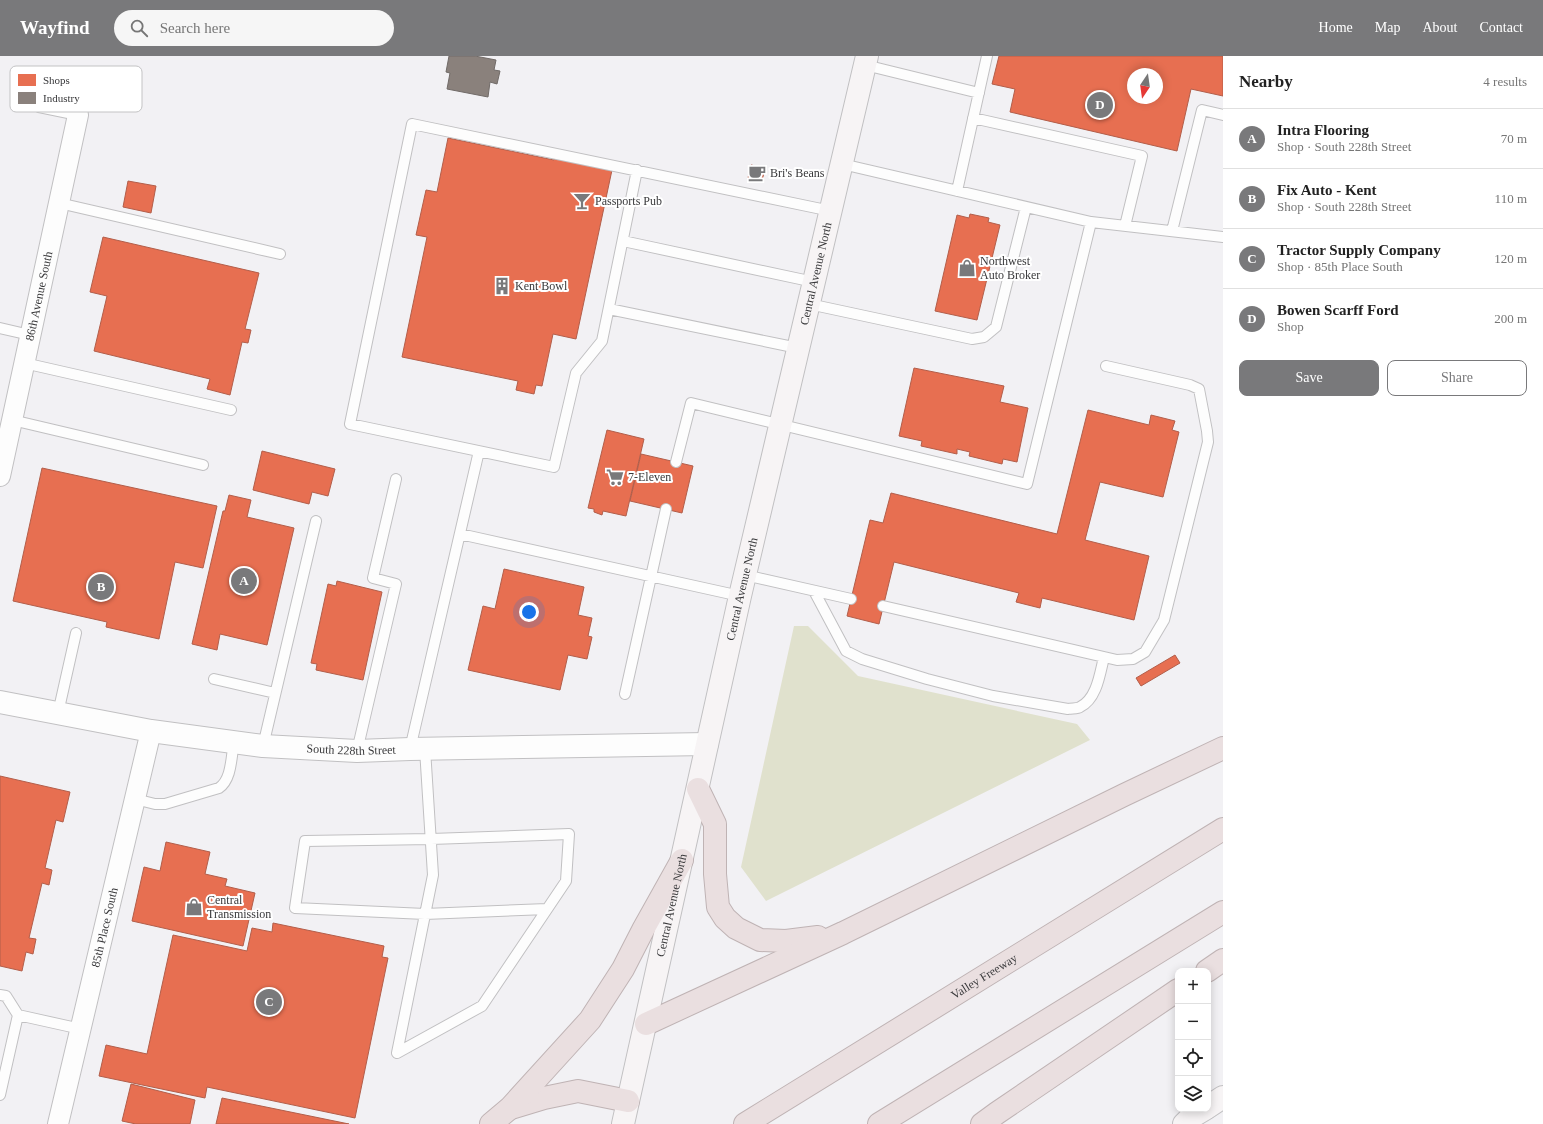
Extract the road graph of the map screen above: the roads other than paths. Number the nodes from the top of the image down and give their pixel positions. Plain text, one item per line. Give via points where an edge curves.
1 (987, 56) edge
2 (865, 59) edge
3 (979, 93) junction
4 (63, 112) edge
5 (78, 115) joint
6 (1223, 115) edge
7 (973, 118) junction
8 (842, 164) junction
9 (636, 170) junction
10 (957, 191) junction
11 (59, 203) junction
12 (1026, 207) junction
13 (831, 211) junction
14 (1091, 222) junction
15 (1126, 226) junction
16 (1172, 231) junction
17 (1223, 237) edge
18 (623, 241) junction
19 (280, 254) dead end
20 (814, 282) junction
21 (809, 304) junction
22 (609, 309) junction
23 (0, 328) edge
24 (30, 335) junction
25 (798, 348) junction
26 (24, 363) junction
27 (1106, 366) dead end
28 (231, 410) dead end
29 (12, 420) junction
30 (780, 425) junction
31 (479, 451) junction
32 (676, 462) dead end
33 (203, 465) dead end
34 (0, 476) edge
35 (396, 479) dead end
36 (666, 509) dead end
37 (316, 521) dead end
38 (460, 534) junction
39 (745, 575) junction
40 (652, 577) junction
41 (814, 591) junction
42 (740, 596) junction
43 (851, 598) dead end
44 (883, 606) dead end
45 (76, 633) dead end
46 (1104, 656) junction
47 (214, 679) dead end
48 (276, 693) junction
49 (625, 694) dead end
50 (0, 702) edge
51 (58, 713) junction
52 (151, 731) junction
53 (234, 742) junction
54 (707, 744) junction
55 (263, 746) junction
56 (1223, 748) edge
57 (418, 749) junction
58 (357, 751) junction
59 (698, 789) junction
60 (135, 799) junction
61 (1223, 829) edge
62 (431, 839) junction
63 (682, 860) junction
64 (547, 909) junction
65 (1223, 912) edge
66 (426, 914) junction
67 (843, 933) junction
68 (1223, 960) edge
69 (1211, 968) edge
70 (1175, 992) edge
71 (0, 995) edge
72 (18, 1015) junction
73 (646, 1024) junction
74 (81, 1029) junction
75 (0, 1095) edge
76 (1223, 1098) edge
77 (628, 1101) junction
78 (510, 1108) junction
79 (1197, 1115) edge
80 (58, 1124) edge
81 (491, 1124) edge
82 (623, 1124) edge
83 (745, 1124) edge
84 (879, 1124) edge
85 (982, 1124) edge

1 - 3 lane
2 - 3 lane
2 - 8 main road, Central Avenue North
3 - 7 lane
4 - 5 lane
5 - 11 street, 86th Avenue South
6 - 16 lane via 1202,110
7 - 10 lane
7 - 15 lane via 1142,156
8 - 10 lane
8 - 13 main road, Central Avenue North
9 - 13 lane
9 - 18 lane
9 - 31 lane via 412,124 350,424
10 - 12 lane
11 - 19 lane
11 - 24 street, 86th Avenue South
12 - 14 lane
12 - 21 lane via 996,327 984,337 972,339
13 - 20 main road, Central Avenue North
14 - 15 lane
14 - 30 lane via 1027,484
15 - 16 lane
16 - 17 lane
18 - 20 lane
18 - 22 lane
20 - 21 main road, Central Avenue North
21 - 25 main road, Central Avenue North
22 - 25 lane
22 - 31 lane via 602,341 576,373 554,467
23 - 24 lane
24 - 26 street, 86th Avenue South
25 - 30 main road, Central Avenue North
26 - 28 lane
26 - 29 street, 86th Avenue South
27 - 46 lane via 1199,389 1208,442 1164,620 1145,652 1133,659 1117,660
29 - 33 lane
29 - 34 street, 86th Avenue South
30 - 32 lane via 691,403
30 - 39 main road, Central Avenue North
31 - 38 lane
35 - 58 lane via 373,578 396,584
36 - 40 lane
37 - 48 lane
38 - 40 lane
38 - 57 lane
39 - 41 lane
39 - 42 main road, Central Avenue North
40 - 42 lane
40 - 49 lane
41 - 43 lane
41 - 46 lane via 846,651 862,659 927,679 993,696 1068,709 1079,708 1088,702 1096,689
42 - 54 main road, Central Avenue North
44 - 46 lane
45 - 51 lane
47 - 48 lane
48 - 55 lane
50 - 51 street, South 228th Street
51 - 52 street, South 228th Street
52 - 53 street, South 228th Street
52 - 60 street, 85th Place South
53 - 55 street, South 228th Street
53 - 60 lane via 228,778 219,788 165,804
54 - 57 street, South 228th Street
54 - 59 main road, Central Avenue North
55 - 58 street, South 228th Street
56 - 67 highway
57 - 58 street, South 228th Street
57 - 62 lane
59 - 63 main road, Central Avenue North
59 - 67 highway via 715,824 718,907 736,928 760,940 786,942
60 - 74 street, 85th Place South
61 - 83 highway, Valley Freeway
62 - 64 lane via 568,834 566,881
62 - 66 lane via 433,875
62 - 66 lane via 305,842 295,908
63 - 73 main road, Central Avenue North
63 - 78 highway via 623,969 590,1020
64 - 66 lane
64 - 66 lane via 482,1006 397,1053
65 - 84 highway
67 - 73 highway
68 - 69 highway
70 - 85 highway
71 - 72 lane via 6,996
72 - 74 lane
72 - 75 lane
73 - 77 main road, Central Avenue North
74 - 80 street, 85th Place South
76 - 79 main road
77 - 78 highway via 578,1091
77 - 82 main road, Central Avenue North
78 - 81 highway

